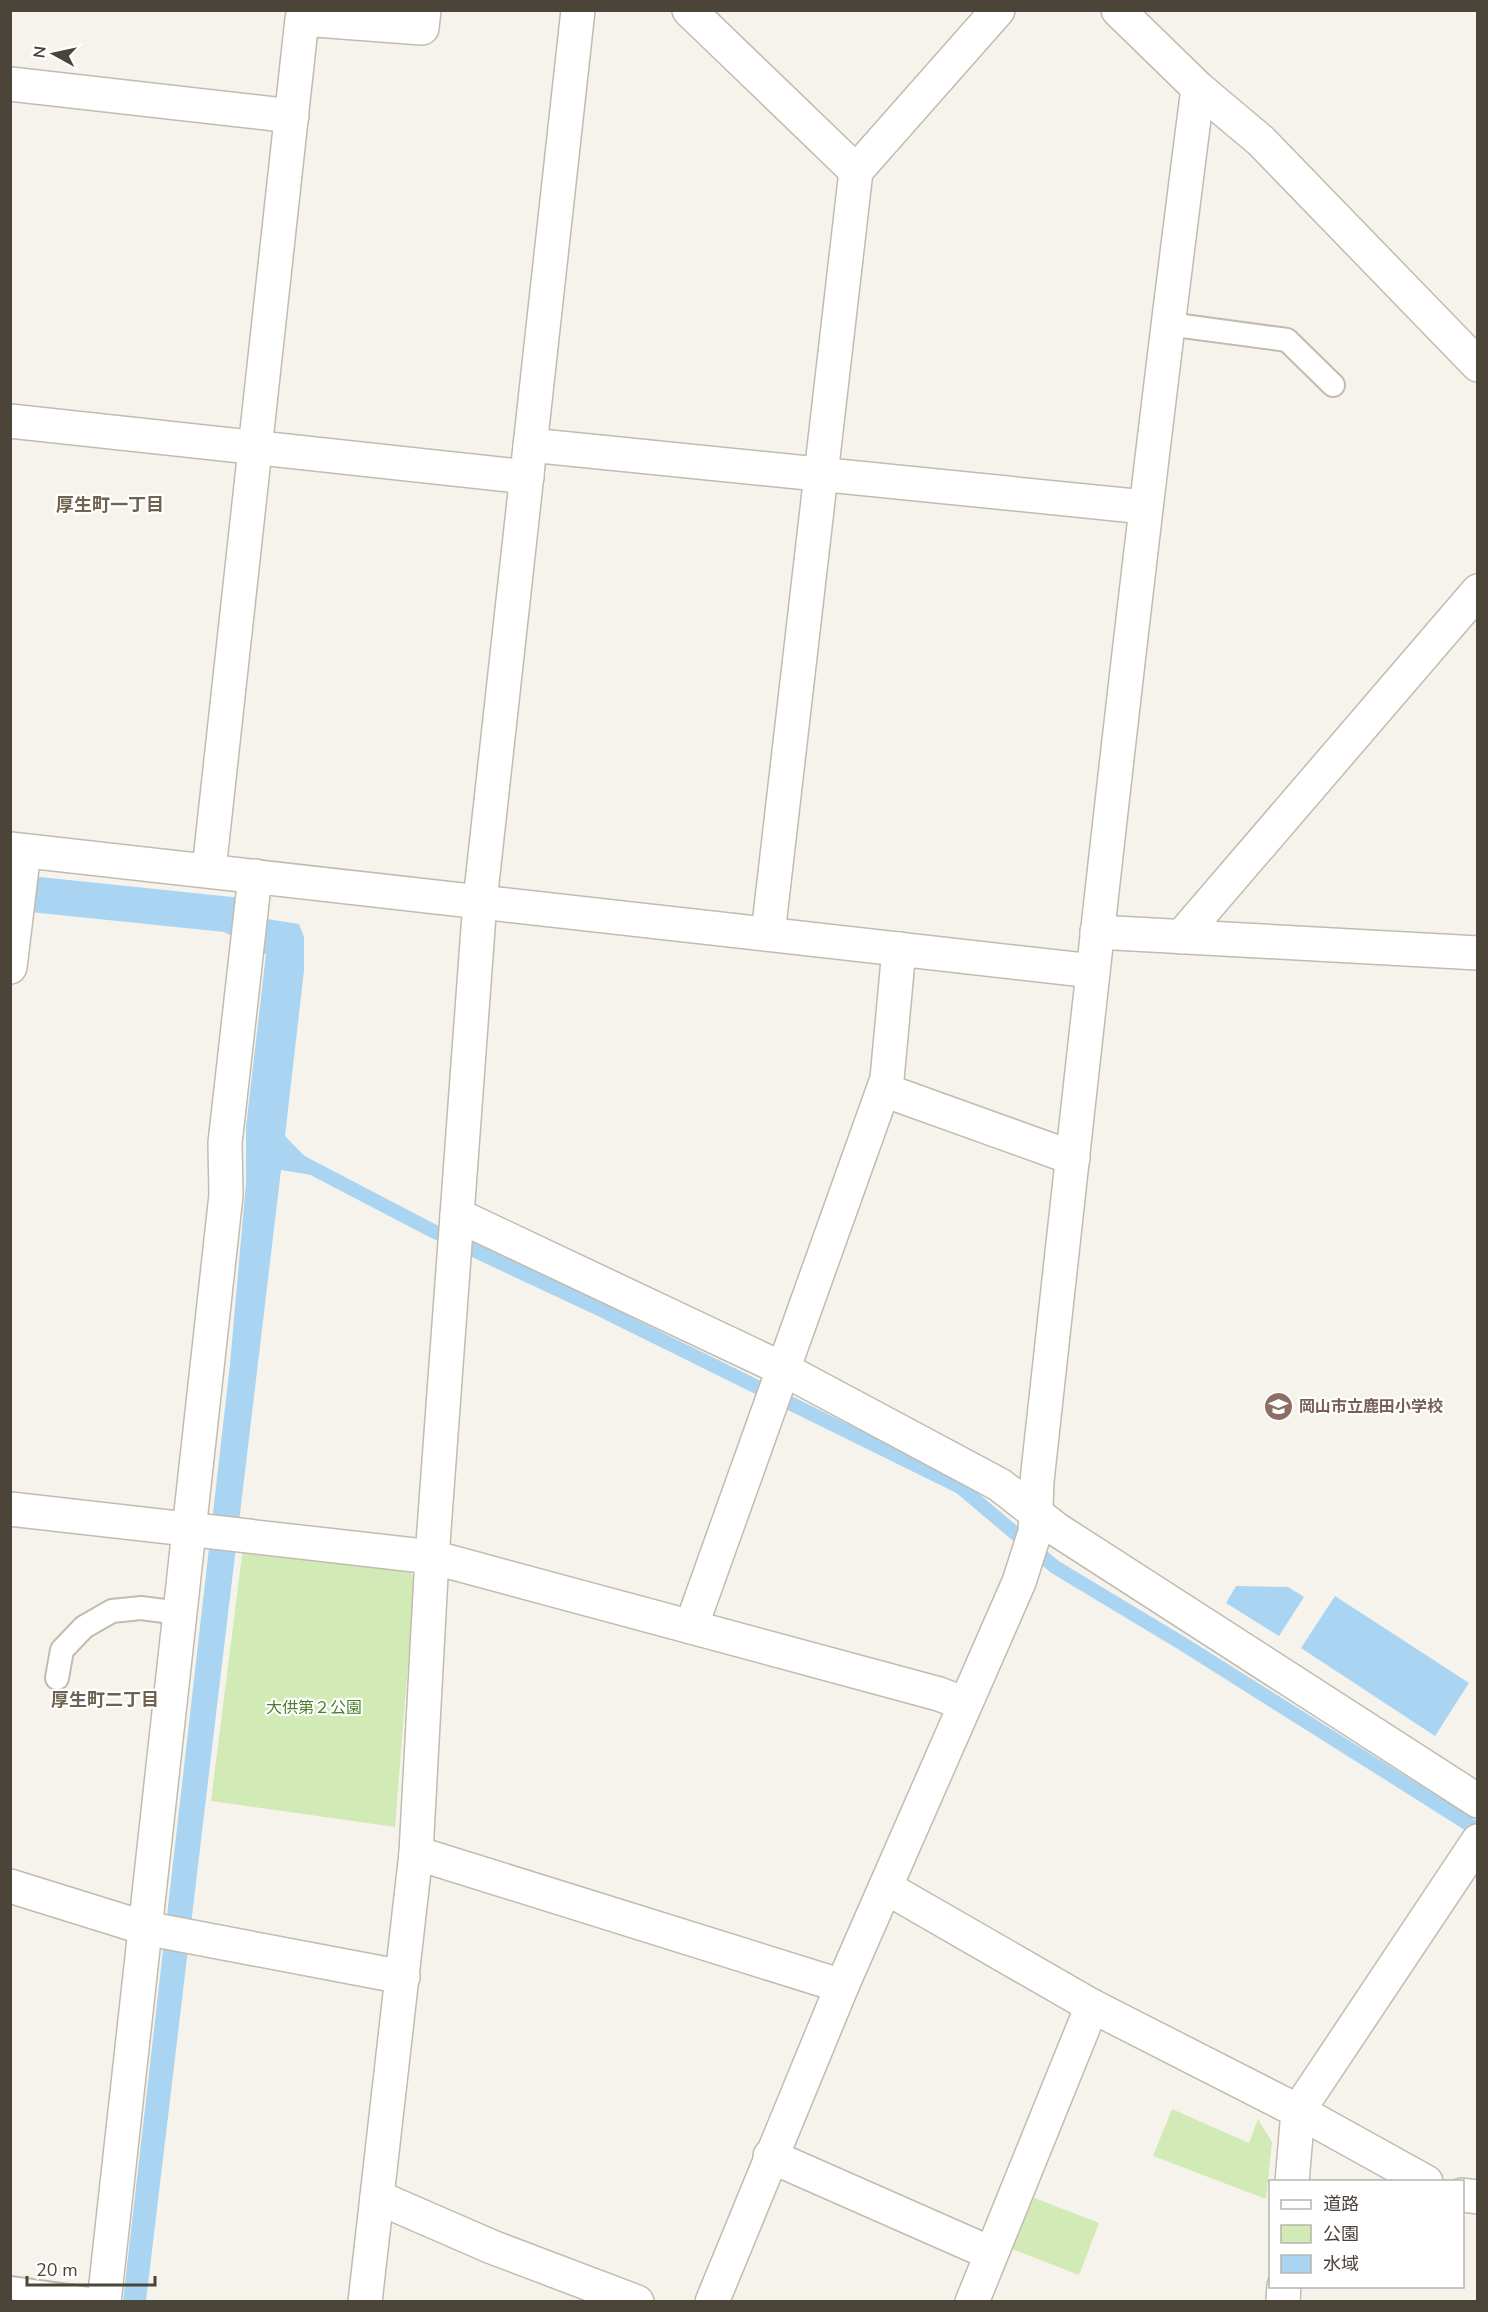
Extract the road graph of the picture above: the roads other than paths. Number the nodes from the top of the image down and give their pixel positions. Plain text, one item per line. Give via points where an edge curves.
1 (424, 10) edge
2 (578, 10) edge
3 (689, 10) edge
4 (998, 10) edge
5 (1118, 10) edge
6 (10, 84) edge
7 (1198, 88) junction
8 (292, 116) junction
9 (856, 171) junction
10 (1168, 324) junction
11 (1478, 365) edge
12 (1333, 385) dead end
13 (10, 421) edge
14 (255, 449) junction
15 (529, 461) junction
16 (820, 474) junction
17 (1146, 507) junction
18 (1478, 591) edge
19 (19, 857) edge
20 (209, 870) junction
21 (254, 888) junction
22 (480, 901) junction
23 (1097, 932) junction
24 (768, 934) junction
25 (1181, 937) junction
26 (899, 949) junction
27 (1478, 953) edge
28 (10, 968) edge
29 (1093, 971) junction
30 (884, 1090) junction
31 (1073, 1158) junction
32 (457, 1220) junction
33 (778, 1388) junction
34 (10, 1509) edge
35 (1036, 1524) junction
36 (197, 1530) junction
37 (432, 1557) junction
38 (180, 1613) junction
39 (691, 1627) junction
40 (57, 1678) dead end
41 (965, 1704) junction
42 (1478, 1801) edge
43 (1476, 1844) edge
44 (416, 1853) junction
45 (10, 1886) edge
46 (887, 1888) junction
47 (152, 1929) junction
48 (403, 1977) junction
49 (842, 1986) junction
50 (1092, 2006) junction
51 (1298, 2111) junction
52 (770, 2156) junction
53 (1292, 2180) edge
54 (1424, 2180) edge
55 (377, 2197) junction
56 (990, 2253) junction
57 (10, 2288) edge
58 (104, 2301) edge
59 (365, 2301) edge
60 (638, 2301) edge
61 (712, 2301) edge
62 (972, 2301) edge

1 - 8 street via 422,28 302,19
2 - 15 street
3 - 9 street
4 - 9 street
5 - 7 street
6 - 8 street
7 - 10 street
7 - 11 street via 1261,141
8 - 14 street
9 - 16 street
10 - 12 lane via 1287,340
10 - 17 street
13 - 14 street
14 - 15 street
14 - 20 street
15 - 16 street
15 - 22 street
16 - 17 street
16 - 24 street
17 - 23 street
18 - 25 street
19 - 20 street
19 - 28 street
20 - 21 street
21 - 22 street
21 - 36 street via 225,1143 226,1195
22 - 24 street
22 - 32 street
23 - 25 street
23 - 29 street
24 - 26 street
25 - 27 street
26 - 29 street
26 - 30 street
29 - 31 street
30 - 31 street
30 - 33 street
31 - 35 street via 1037,1481
32 - 33 street
32 - 37 street
33 - 35 street via 1000,1485
33 - 39 street
34 - 36 street
35 - 41 street via 1024,1568
35 - 42 street
36 - 37 street
36 - 38 street
37 - 39 street
37 - 44 street
38 - 40 lane via 141,1608 112,1611 84,1627 62,1650
38 - 47 street
39 - 41 street
41 - 46 street
43 - 51 street
44 - 48 street
44 - 49 street
45 - 47 street
46 - 49 street
46 - 50 street
47 - 48 street
47 - 58 street
48 - 55 street
49 - 52 street
50 - 51 street
50 - 56 street
51 - 53 street
51 - 54 street
52 - 56 street
52 - 61 street
55 - 59 street
55 - 60 street via 492,2247
56 - 62 street
57 - 58 lane

